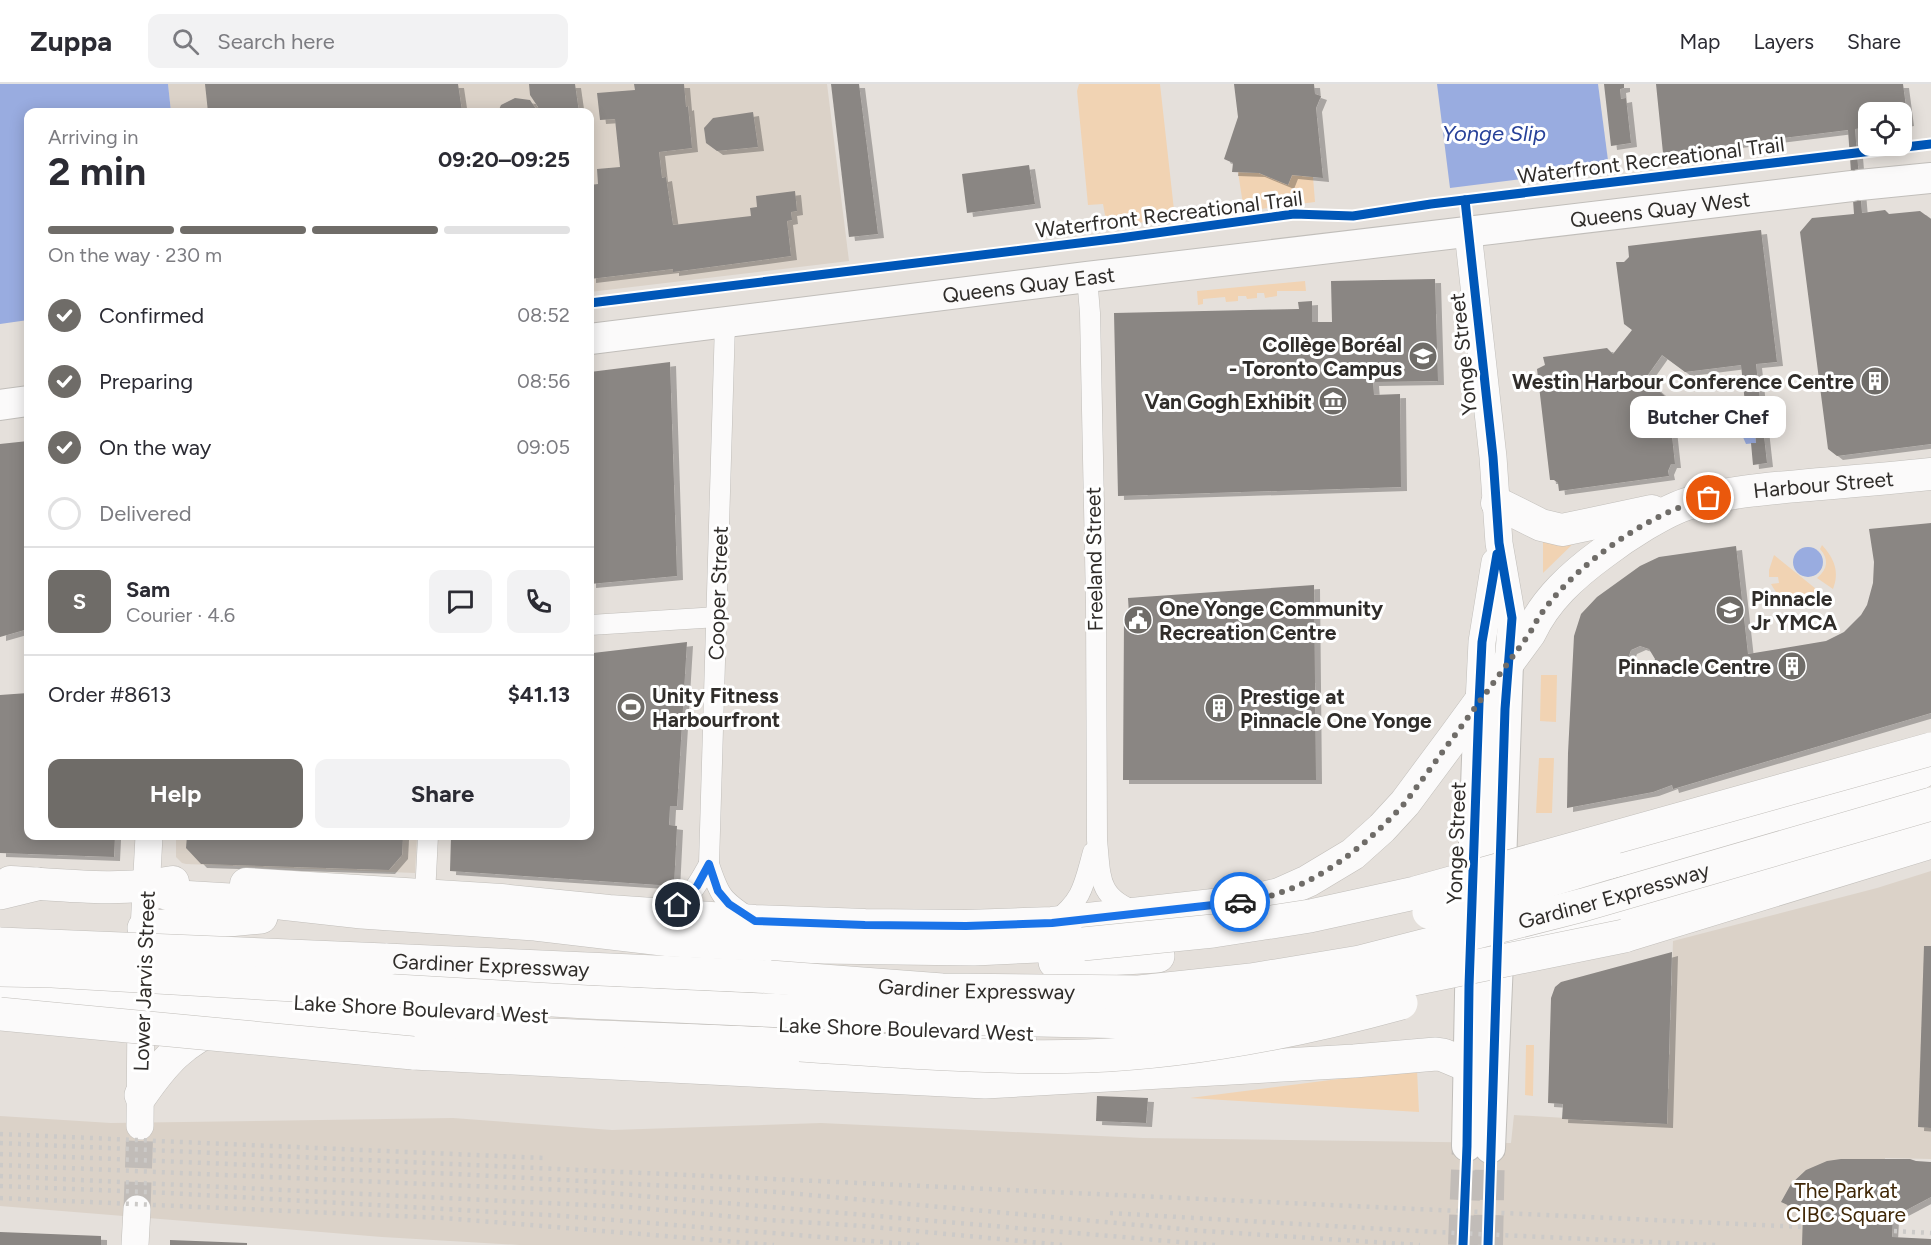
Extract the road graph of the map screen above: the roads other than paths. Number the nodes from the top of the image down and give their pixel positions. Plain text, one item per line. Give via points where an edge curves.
1 (1931, 178) edge
2 (1468, 232) junction
3 (1087, 277) junction
4 (725, 323) junction
5 (594, 339) edge
6 (24, 402) edge
7 (0, 405) edge
8 (1931, 474) edge
9 (1497, 503) junction
10 (1688, 503) junction
11 (1499, 543) junction
12 (718, 617) junction
13 (594, 625) edge
14 (1508, 663) junction
15 (1479, 703) junction
16 (1931, 749) edge
17 (1918, 774) edge
18 (1931, 804) edge
19 (1931, 821) edge
20 (149, 840) edge
21 (428, 840) edge
22 (1097, 840) junction
23 (1931, 842) edge
24 (709, 864) junction
25 (0, 882) edge
26 (37, 884) junction
27 (147, 887) junction
28 (0, 893) edge
29 (425, 895) junction
30 (362, 912) junction
31 (654, 914) junction
32 (1140, 914) junction
33 (755, 921) junction
34 (1052, 923) junction
35 (144, 928) junction
36 (1624, 936) junction
37 (0, 944) edge
38 (1485, 951) junction
39 (0, 970) edge
40 (770, 977) junction
41 (0, 990) edge
42 (141, 996) junction
43 (0, 1014) edge
44 (242, 1017) junction
45 (1020, 1036) junction
46 (1467, 1065) junction
47 (751, 1070) junction
48 (141, 1111) joint
49 (137, 1209) tunnel mouth
50 (135, 1245) edge

1 - 2 main road, Queens Quay West
2 - 3 main road, Queens Quay East
2 - 9 main road, Yonge Street
3 - 4 main road, Queens Quay East
3 - 22 street, Freeland Street via 1096,603
4 - 5 main road, Queens Quay East
4 - 12 street, Cooper Street
6 - 7 main road
8 - 10 highway, Harbour Street via 1778,487
9 - 10 highway via 1533,522 1562,530
9 - 11 main road, Yonge Street
10 - 14 highway, Harbour Street via 1588,563 1548,602
11 - 14 main road, Yonge Street via 1512,618
11 - 15 main road, Yonge Street via 1482,642
12 - 13 street
12 - 24 street, Cooper Street
14 - 15 highway, Harbour Street
14 - 38 main road, Yonge Street via 1501,835
15 - 32 highway via 1405,803 1353,854 1279,894
15 - 38 main road, Yonge Street
16 - 30 highway, bridge via 1415,893 1213,931 1095,943 974,949 820,947 671,940 536,924
17 - 40 highway, bridge via 1755,825 1513,891 1419,914 1291,938 1158,956 955,968 863,966
18 - 40 highway, Gardiner Expressway, bridge via 1561,910 1360,962 1251,980 1116,992 942,990
19 - 38 highway, Lake Shore Boulevard West
20 - 27 main road, Lower Jarvis Street
21 - 29 street
22 - 32 street, Freeland Street via 1101,878 1108,896
22 - 34 street, Freeland Street via 1080,894
23 - 36 highway, Gardiner Expressway
24 - 31 street, Cooper Street via 697,886 678,905
24 - 33 street, Cooper Street via 723,898
25 - 26 highway
26 - 27 highway
26 - 28 highway
27 - 29 highway via 180,881
27 - 30 highway via 179,897
27 - 35 main road, Lower Jarvis Street
29 - 31 highway
30 - 35 highway
31 - 33 highway
32 - 34 highway
33 - 34 highway via 966,926
35 - 42 main road, Lower Jarvis Street
36 - 39 highway, Gardiner Expressway, bridge via 1330,996 1135,1022 942,1018
36 - 44 highway, bridge via 1399,1004 1301,1029 1204,1045 1087,1056 962,1055 374,1028
37 - 40 highway, Gardiner Expressway, bridge
38 - 45 highway, Lake Shore Boulevard West via 1137,1022
38 - 46 main road, Yonge Street
38 - 46 main road, Yonge Street via 1478,1147
41 - 42 highway, Lake Shore Boulevard West
42 - 44 highway
42 - 45 highway, Lake Shore Boulevard West
42 - 48 main road, Lower Jarvis Street
43 - 47 highway, bridge via 413,1053
44 - 48 highway via 212,1029 161,1065
45 - 47 highway via 866,1060
46 - 47 highway via 1443,1055 1417,1055 986,1082
49 - 50 main road

